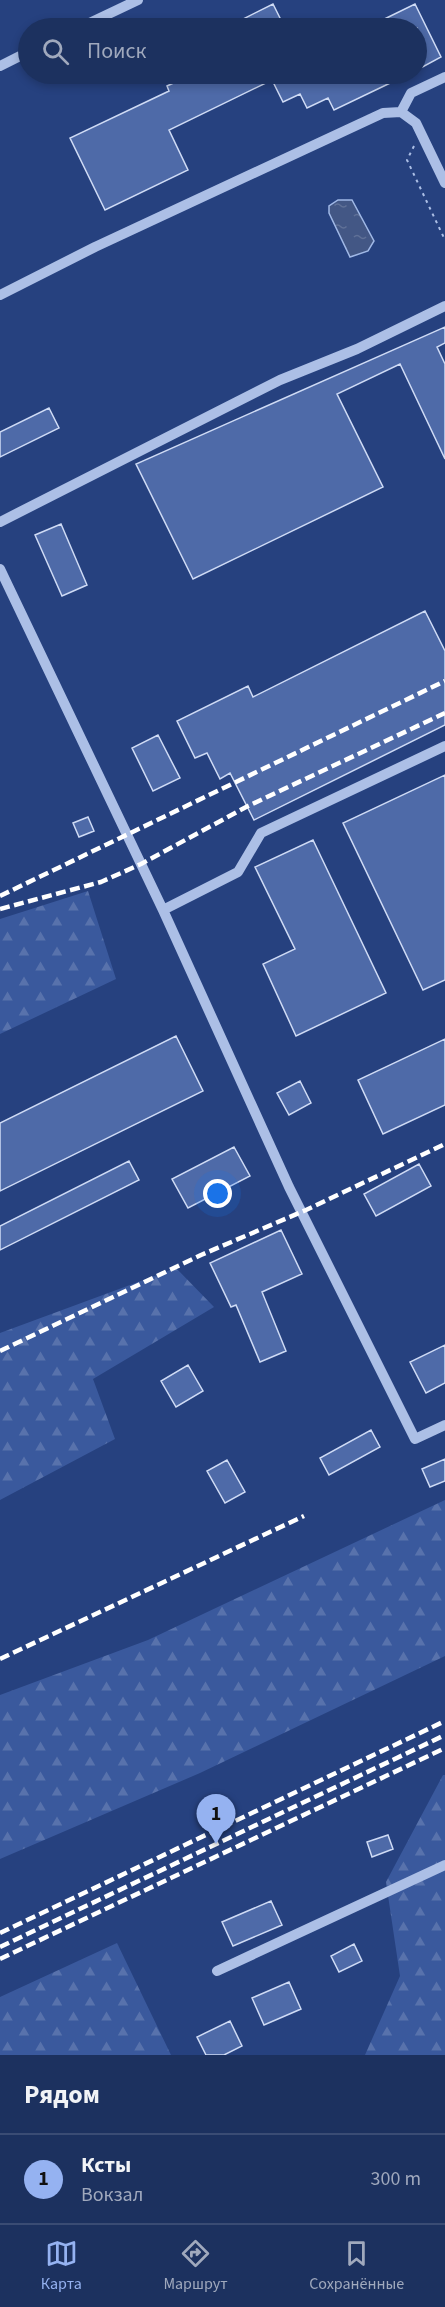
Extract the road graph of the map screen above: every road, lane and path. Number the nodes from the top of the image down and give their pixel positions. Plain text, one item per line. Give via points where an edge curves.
1 (138, 0) edge
2 (100, 18) edge
3 (18, 57) edge
4 (0, 66) edge
5 (445, 77) edge
6 (401, 112) junction
7 (419, 127) junction
8 (445, 183) edge
9 (445, 240) edge
10 (0, 295) edge
11 (445, 306) edge
12 (0, 522) edge
13 (0, 569) edge
14 (445, 746) edge
15 (163, 910) junction
16 (445, 1425) edge
17 (445, 1866) edge
18 (217, 1971) dead end

1 - 2 street
3 - 4 street
5 - 6 street via 411,93
6 - 7 street
6 - 10 street via 383,113
7 - 8 street
7 - 9 path via 407,160
11 - 12 street via 357,349 280,380
13 - 15 street
14 - 15 street via 261,833 238,872
15 - 16 street via 289,1187 415,1439
17 - 18 street

